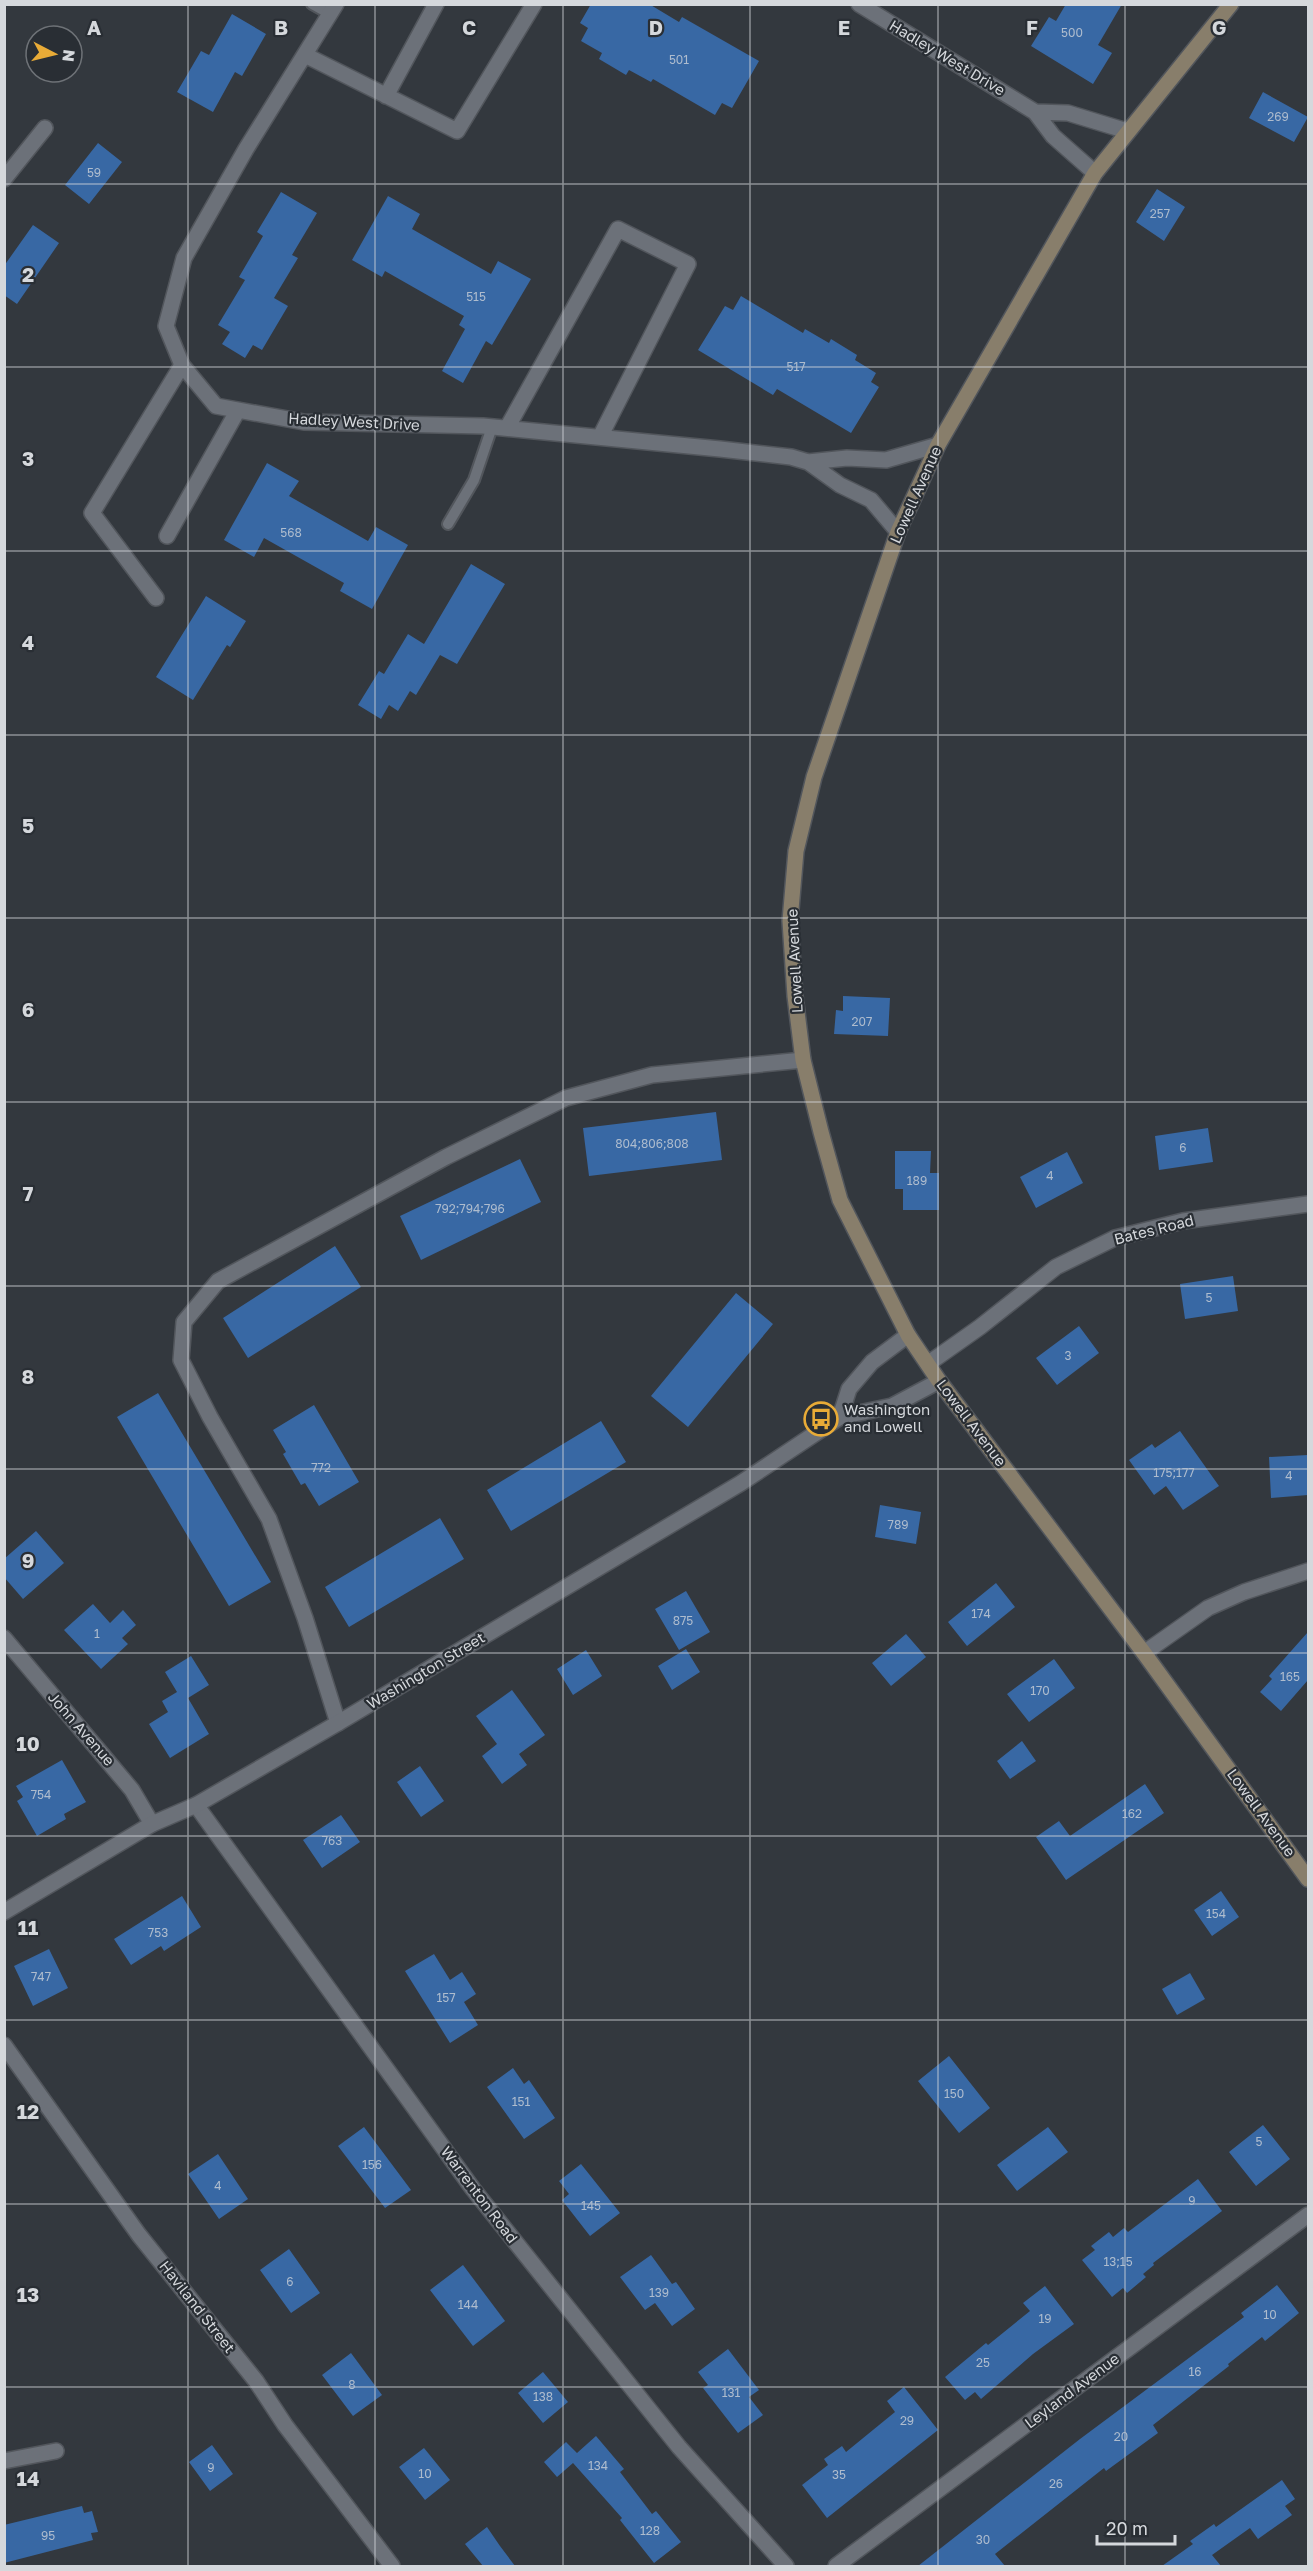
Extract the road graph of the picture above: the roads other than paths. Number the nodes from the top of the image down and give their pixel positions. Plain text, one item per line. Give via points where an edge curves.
1 (312, 4) edge
2 (436, 4) edge
3 (534, 4) edge
4 (859, 4) edge
5 (1231, 4) edge
6 (333, 9) edge
7 (304, 54) junction
8 (386, 96) junction
9 (1035, 112) junction
10 (45, 128) dead end
11 (1127, 131) junction
12 (1095, 173) junction
13 (4, 179) edge
14 (182, 365) junction
15 (238, 410) junction
16 (499, 428) junction
17 (600, 437) junction
18 (938, 445) junction
19 (808, 462) junction
20 (448, 524) dead end
21 (898, 532) junction
22 (167, 536) dead end
23 (156, 598) dead end
24 (803, 1060) junction
25 (1308, 1204) edge
26 (908, 1335) junction
27 (929, 1363) junction
28 (939, 1381) junction
29 (840, 1417) junction
30 (1308, 1571) edge
31 (4, 1638) edge
32 (1144, 1653) junction
33 (338, 1723) junction
34 (196, 1805) junction
35 (152, 1824) junction
36 (1308, 1879) edge
37 (4, 1912) edge
38 (4, 2045) edge
39 (1308, 2215) edge
40 (56, 2451) dead end
41 (4, 2461) edge
42 (392, 2566) edge
43 (786, 2566) edge
44 (836, 2566) edge

1 - 6 lane
2 - 8 street
3 - 8 street via 457,131
4 - 9 street, Hadley West Drive
5 - 11 main road, Lowell Avenue
6 - 7 street, Hadley West Drive
7 - 8 street
7 - 14 street, Hadley West Drive via 184,258 166,326
9 - 11 street, Hadley West Drive via 1068,113
9 - 12 street, Hadley West Drive via 1053,136
10 - 13 street
11 - 12 main road, Lowell Avenue
12 - 18 main road, Lowell Avenue
14 - 15 street, Hadley West Drive via 216,406
14 - 23 street via 92,513
15 - 16 street, Hadley West Drive via 304,423
15 - 22 street
16 - 17 street, Hadley West Drive
16 - 17 street via 618,229 688,264
16 - 20 lane
17 - 19 street, Hadley West Drive
18 - 19 street, Hadley West Drive via 886,460
18 - 21 main road, Lowell Avenue
19 - 21 street, Hadley West Drive via 840,485 871,500
21 - 24 main road, Lowell Avenue via 814,777 796,851 790,921
24 - 26 main road, Lowell Avenue via 840,1200
24 - 33 street via 652,1075 566,1098 446,1157 218,1281 184,1322 181,1360 269,1519
25 - 27 street, Bates Road via 1183,1221 1115,1238 1056,1266
26 - 27 main road, Lowell Avenue
26 - 29 street via 872,1362 849,1389
27 - 28 main road, Lowell Avenue
28 - 29 street, Washington Street via 892,1406
28 - 32 main road, Lowell Avenue
29 - 33 street, Washington Street via 741,1483
30 - 32 street via 1209,1608
31 - 35 street, John Avenue via 132,1790
32 - 36 main road, Lowell Avenue
33 - 34 street, Washington Street
34 - 35 street, Washington Street
34 - 43 street, Warrenton Road via 472,2189 679,2447
35 - 37 street, Washington Street
38 - 42 street, Haviland Street via 139,2235 256,2381
39 - 44 street, Leyland Avenue
40 - 41 street

